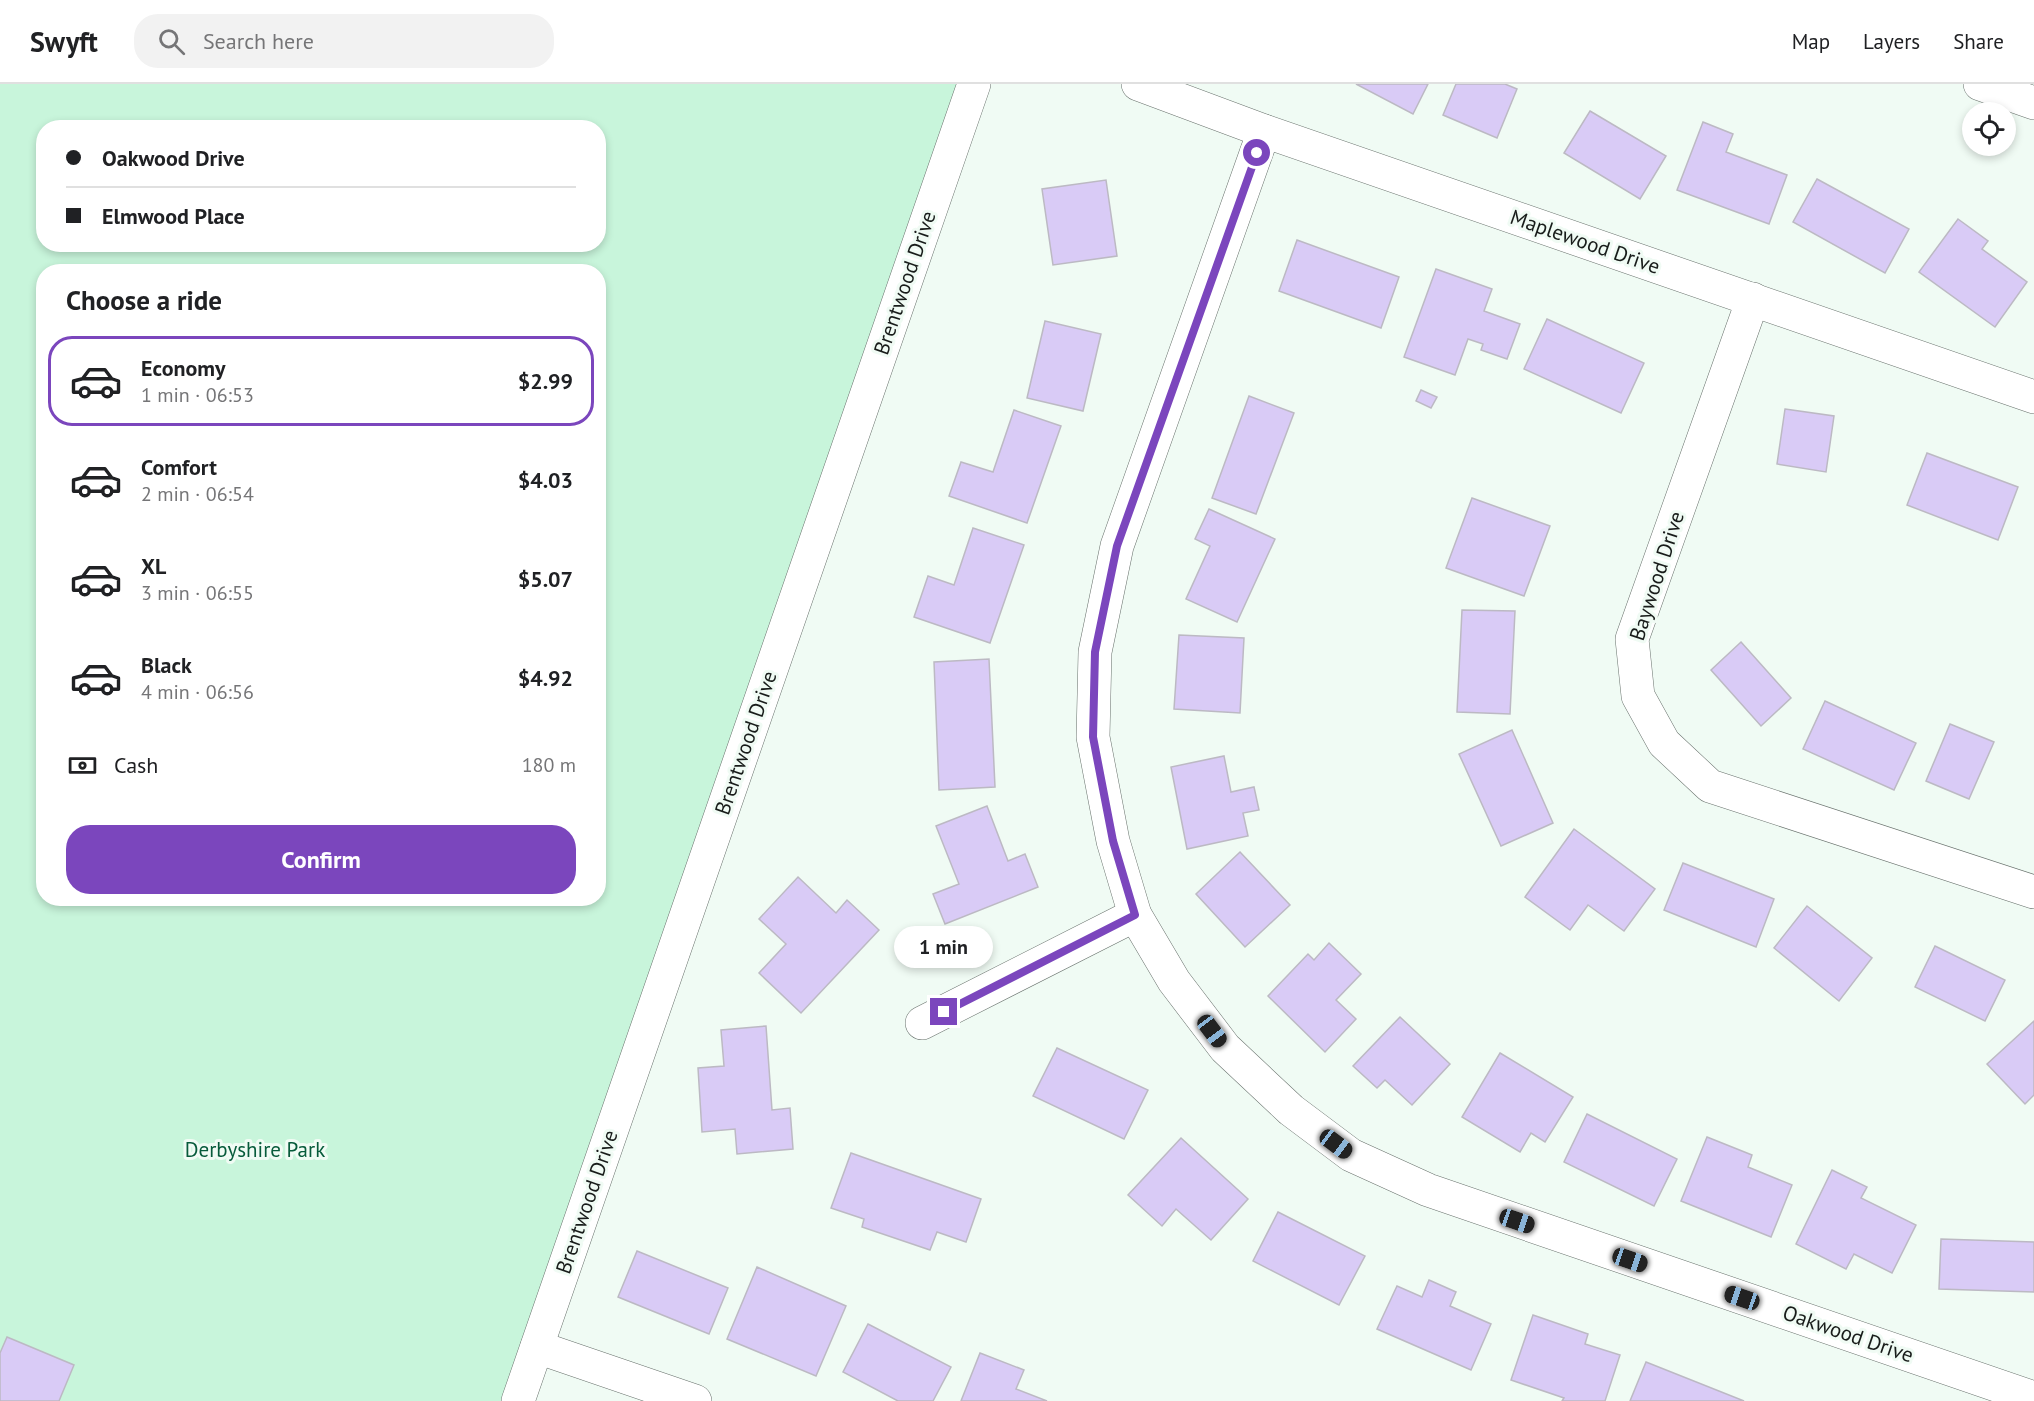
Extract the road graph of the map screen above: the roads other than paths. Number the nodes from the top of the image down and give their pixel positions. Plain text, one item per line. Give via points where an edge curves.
1 (974, 84) edge
2 (1138, 84) edge
3 (1980, 84) edge
4 (2034, 103) edge
5 (1264, 131) junction
6 (1753, 299) junction
7 (2034, 397) edge
8 (2034, 892) edge
9 (1135, 915) junction
10 (922, 1023) dead end
11 (537, 1347) junction
12 (2034, 1398) edge
13 (518, 1401) edge
14 (695, 1401) edge

1 - 11 street, Brentwood Drive
2 - 5 street, Maplewood Drive
3 - 4 street
5 - 6 street, Maplewood Drive
5 - 9 street, Oakwood Drive via 1117,546 1095,652 1093,737 1113,841
6 - 7 street, Maplewood Drive
6 - 8 street, Baywood Drive via 1632,639 1638,696 1664,743 1710,786
9 - 10 street
9 - 12 street, Oakwood Drive via 1174,981 1225,1048 1291,1110 1352,1155 1428,1190
11 - 13 street, Brentwood Drive
11 - 14 street

